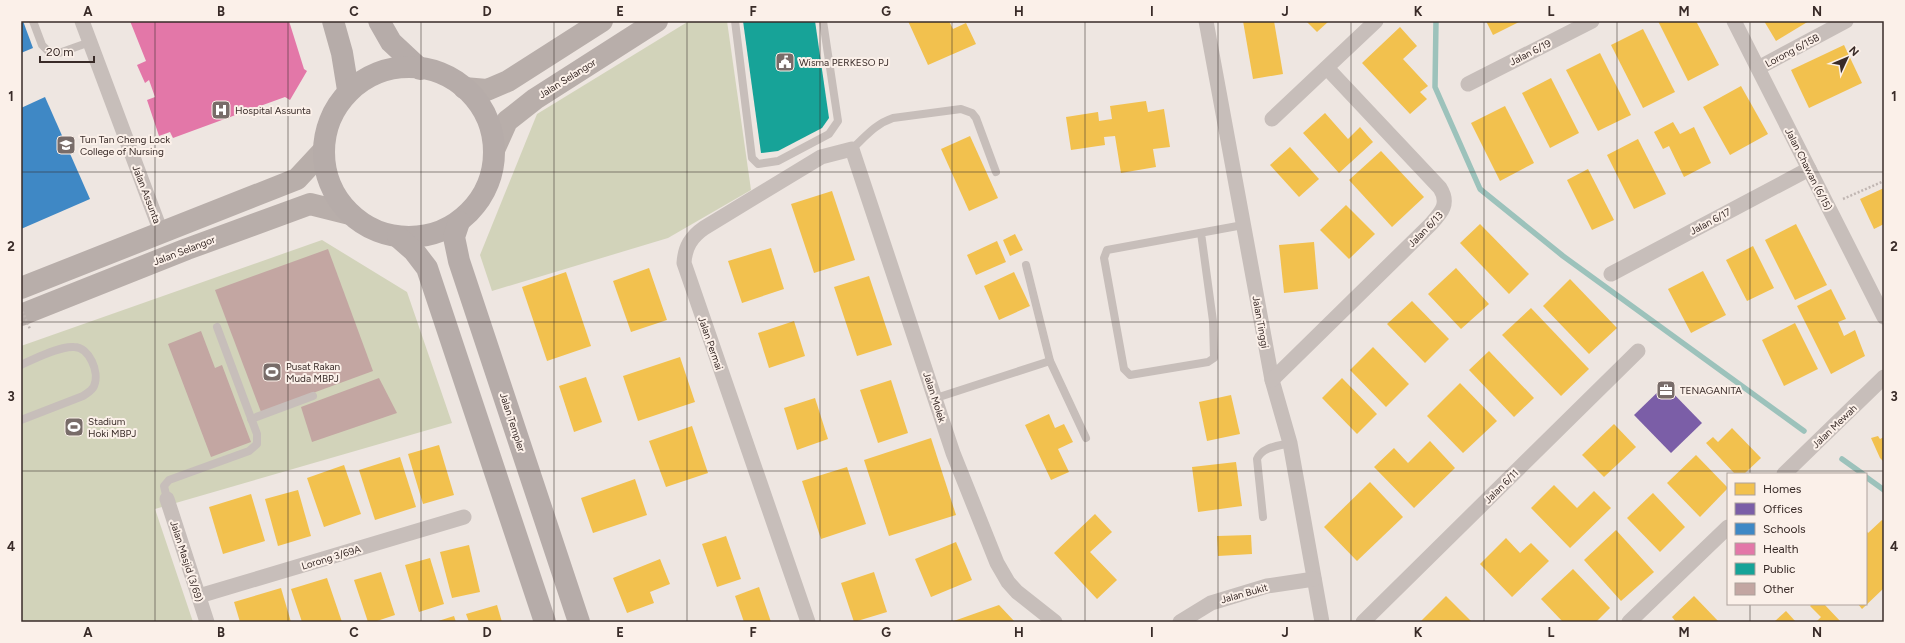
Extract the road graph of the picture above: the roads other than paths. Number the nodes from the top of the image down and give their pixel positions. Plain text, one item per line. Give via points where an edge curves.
1 (33, 21) edge
2 (82, 21) edge
3 (333, 21) edge
4 (379, 21) edge
5 (602, 21) edge
6 (657, 21) edge
7 (735, 21) edge
8 (823, 21) edge
9 (1206, 21) edge
10 (1376, 21) edge
11 (1592, 21) edge
12 (1734, 21) edge
13 (1846, 21) edge
14 (90, 42) junction
15 (1327, 68) junction
16 (1758, 68) junction
17 (420, 69) junction
18 (1468, 84) dead end
19 (464, 88) junction
20 (348, 90) junction
21 (1272, 119) dead end
22 (852, 149) junction
23 (494, 150) junction
24 (323, 151) junction
25 (1809, 169) junction
26 (996, 172) dead end
27 (350, 214) junction
28 (459, 222) junction
29 (1244, 225) junction
30 (161, 232) junction
31 (1200, 233) junction
32 (398, 237) junction
33 (1026, 265) dead end
34 (1611, 274) dead end
35 (21, 288) edge
36 (1884, 317) edge
37 (25, 322) edge
38 (217, 327) dead end
39 (1638, 351) dead end
40 (1050, 361) junction
41 (21, 365) edge
42 (1884, 377) edge
43 (1272, 380) junction
44 (313, 396) dead end
45 (936, 398) junction
46 (251, 419) junction
47 (21, 420) edge
48 (1086, 438) dead end
49 (1290, 443) junction
50 (1785, 473) edge
51 (167, 500) joint
52 (464, 517) dead end
53 (1263, 517) dead end
54 (1727, 528) edge
55 (1314, 579) junction
56 (199, 596) junction
57 (207, 622) edge
58 (545, 622) edge
59 (579, 622) edge
60 (808, 622) edge
61 (1055, 622) edge
62 (1180, 622) edge
63 (1322, 622) edge
64 (1363, 622) edge
65 (1629, 622) edge

1 - 14 lane via 42,45 49,52 59,53
2 - 14 street, Jalan Assunta
3 - 20 main road
4 - 17 main road via 391,42
5 - 19 main road via 508,81 487,90
6 - 23 main road, Jalan Selangor via 517,113 507,121
7 - 8 lane via 752,158 758,164 778,161 829,134 838,121
9 - 29 street, Jalan Tinggi
10 - 15 street
11 - 18 street, Jalan 6/19
12 - 16 street, Jalan Chawan (6/15)
13 - 16 street, Lorong 6/15B
14 - 30 street, Jalan Assunta
15 - 21 street
15 - 43 street, Jalan 6/13 via 1440,188 1446,201 1444,208 1430,225
16 - 25 street, Jalan Chawan (6/15)
17 - 19 main road via 444,75
17 - 20 main road via 395,69 370,77
19 - 23 main road via 480,106 490,127
20 - 24 main road via 334,108 326,129
22 - 26 lane via 875,126 884,121 961,108 976,118
22 - 45 street, Jalan Molek
22 - 60 street, Jalan Permai via 821,157 704,228 690,241 684,263
23 - 28 main road via 487,187 475,206
24 - 27 main road via 327,175 336,196
24 - 30 main road via 297,179
25 - 34 street, Jalan 6/17
25 - 36 street, Jalan Chawan (6/15)
27 - 32 main road via 373,229
27 - 37 main road, Jalan Selangor via 310,204 187,248
28 - 32 main road via 440,232 420,237
28 - 59 main road, Jalan Templer via 454,237 459,261
29 - 31 lane
29 - 43 street, Jalan Tinggi
30 - 35 main road
31 - 31 lane via 1213,321 1214,358 1208,362 1130,375 1124,369 1104,254 1110,248
32 - 58 main road via 414,250 427,268
33 - 40 lane
38 - 46 lane
39 - 64 street, Jalan 6/11
40 - 45 lane
40 - 48 lane
41 - 47 lane via 61,349 76,347 87,352 95,378 91,390 83,396
42 - 50 street, Jalan Mewah
43 - 49 street, Jalan Tinggi
44 - 46 lane
45 - 61 street, Jalan Molek via 953,453 1002,573 1017,592
46 - 51 lane via 258,439 254,448 169,480 164,486
49 - 53 lane via 1262,451 1256,459
49 - 55 street, Jalan Tinggi
51 - 56 street, Jalan Masjid (3/69)
52 - 56 street, Lorong 3/69A
54 - 65 street
55 - 62 street, Jalan Bukit via 1267,586 1211,603
55 - 63 street, Jalan Tinggi
56 - 57 street, Jalan Masjid (3/69)

